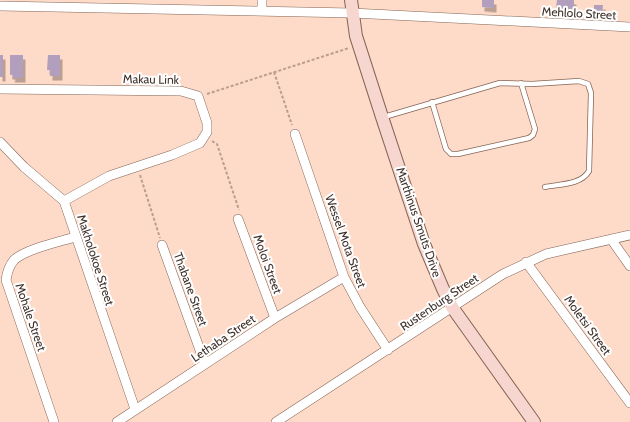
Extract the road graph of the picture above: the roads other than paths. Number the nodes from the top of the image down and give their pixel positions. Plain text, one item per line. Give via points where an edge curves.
1 (180, 0) edge
2 (262, 0) edge
3 (351, 0) edge
4 (20, 3) edge
5 (101, 5) edge
6 (0, 6) edge
7 (179, 10) junction
8 (262, 11) junction
9 (352, 13) junction
10 (630, 27) edge
11 (521, 83) junction
12 (0, 89) edge
13 (432, 102) junction
14 (382, 117) junction
15 (295, 134) road end
16 (0, 142) edge
17 (545, 187) dead end
18 (64, 201) junction
19 (238, 219) road end
20 (630, 235) edge
21 (75, 237) junction
22 (611, 239) junction
23 (162, 245) road end
24 (526, 262) junction
25 (630, 266) edge
26 (344, 277) junction
27 (452, 307) junction
28 (275, 318) junction
29 (388, 350) junction
30 (206, 364) junction
31 (630, 403) edge
32 (136, 409) junction
33 (54, 422) edge
34 (117, 422) edge
35 (276, 422) edge
36 (534, 422) edge

1 - 7 street
2 - 8 street
3 - 9 street, Marthinus Smuts Drive
4 - 5 street, Mehlolo Street
4 - 6 street, Mehlolo Street
5 - 7 street, Mehlolo Street
7 - 8 street, Mehlolo Street
8 - 9 street, Mehlolo Street
9 - 10 street, Mehlolo Street
9 - 14 street, Marthinus Smuts Drive via 359,45
11 - 13 lane via 500,83
11 - 13 lane via 535,129 533,135 458,154 451,154 446,149
11 - 17 lane via 579,81 588,84 591,93 589,171 585,178 576,182
12 - 18 street, Makau Link via 181,91 198,96 207,123 207,132 200,143 104,178
13 - 14 lane
14 - 27 street, Marthinus Smuts Drive via 424,244
15 - 26 street, Wessel Mota Street
16 - 18 street via 24,167
18 - 21 street, Makholokoe Street
19 - 28 street, Moloi Street
20 - 22 street, Rustenburg Street
21 - 32 street, Makholokoe Street
21 - 33 street, Mohale Street via 22,255 10,266 6,280
22 - 24 street, Rustenburg Street via 546,254
22 - 25 street
23 - 30 street, Thabane Street
24 - 27 street, Rustenburg Street via 502,274
24 - 31 street, Moletsi Street
26 - 28 street, Lethaba Street
26 - 29 street, Wessel Mota Street
27 - 29 street, Rustenburg Street
27 - 36 street, Marthinus Smuts Drive
28 - 30 street, Lethaba Street
29 - 35 street, Rustenburg Street
30 - 32 street, Lethaba Street
32 - 34 street, Lethaba Street

